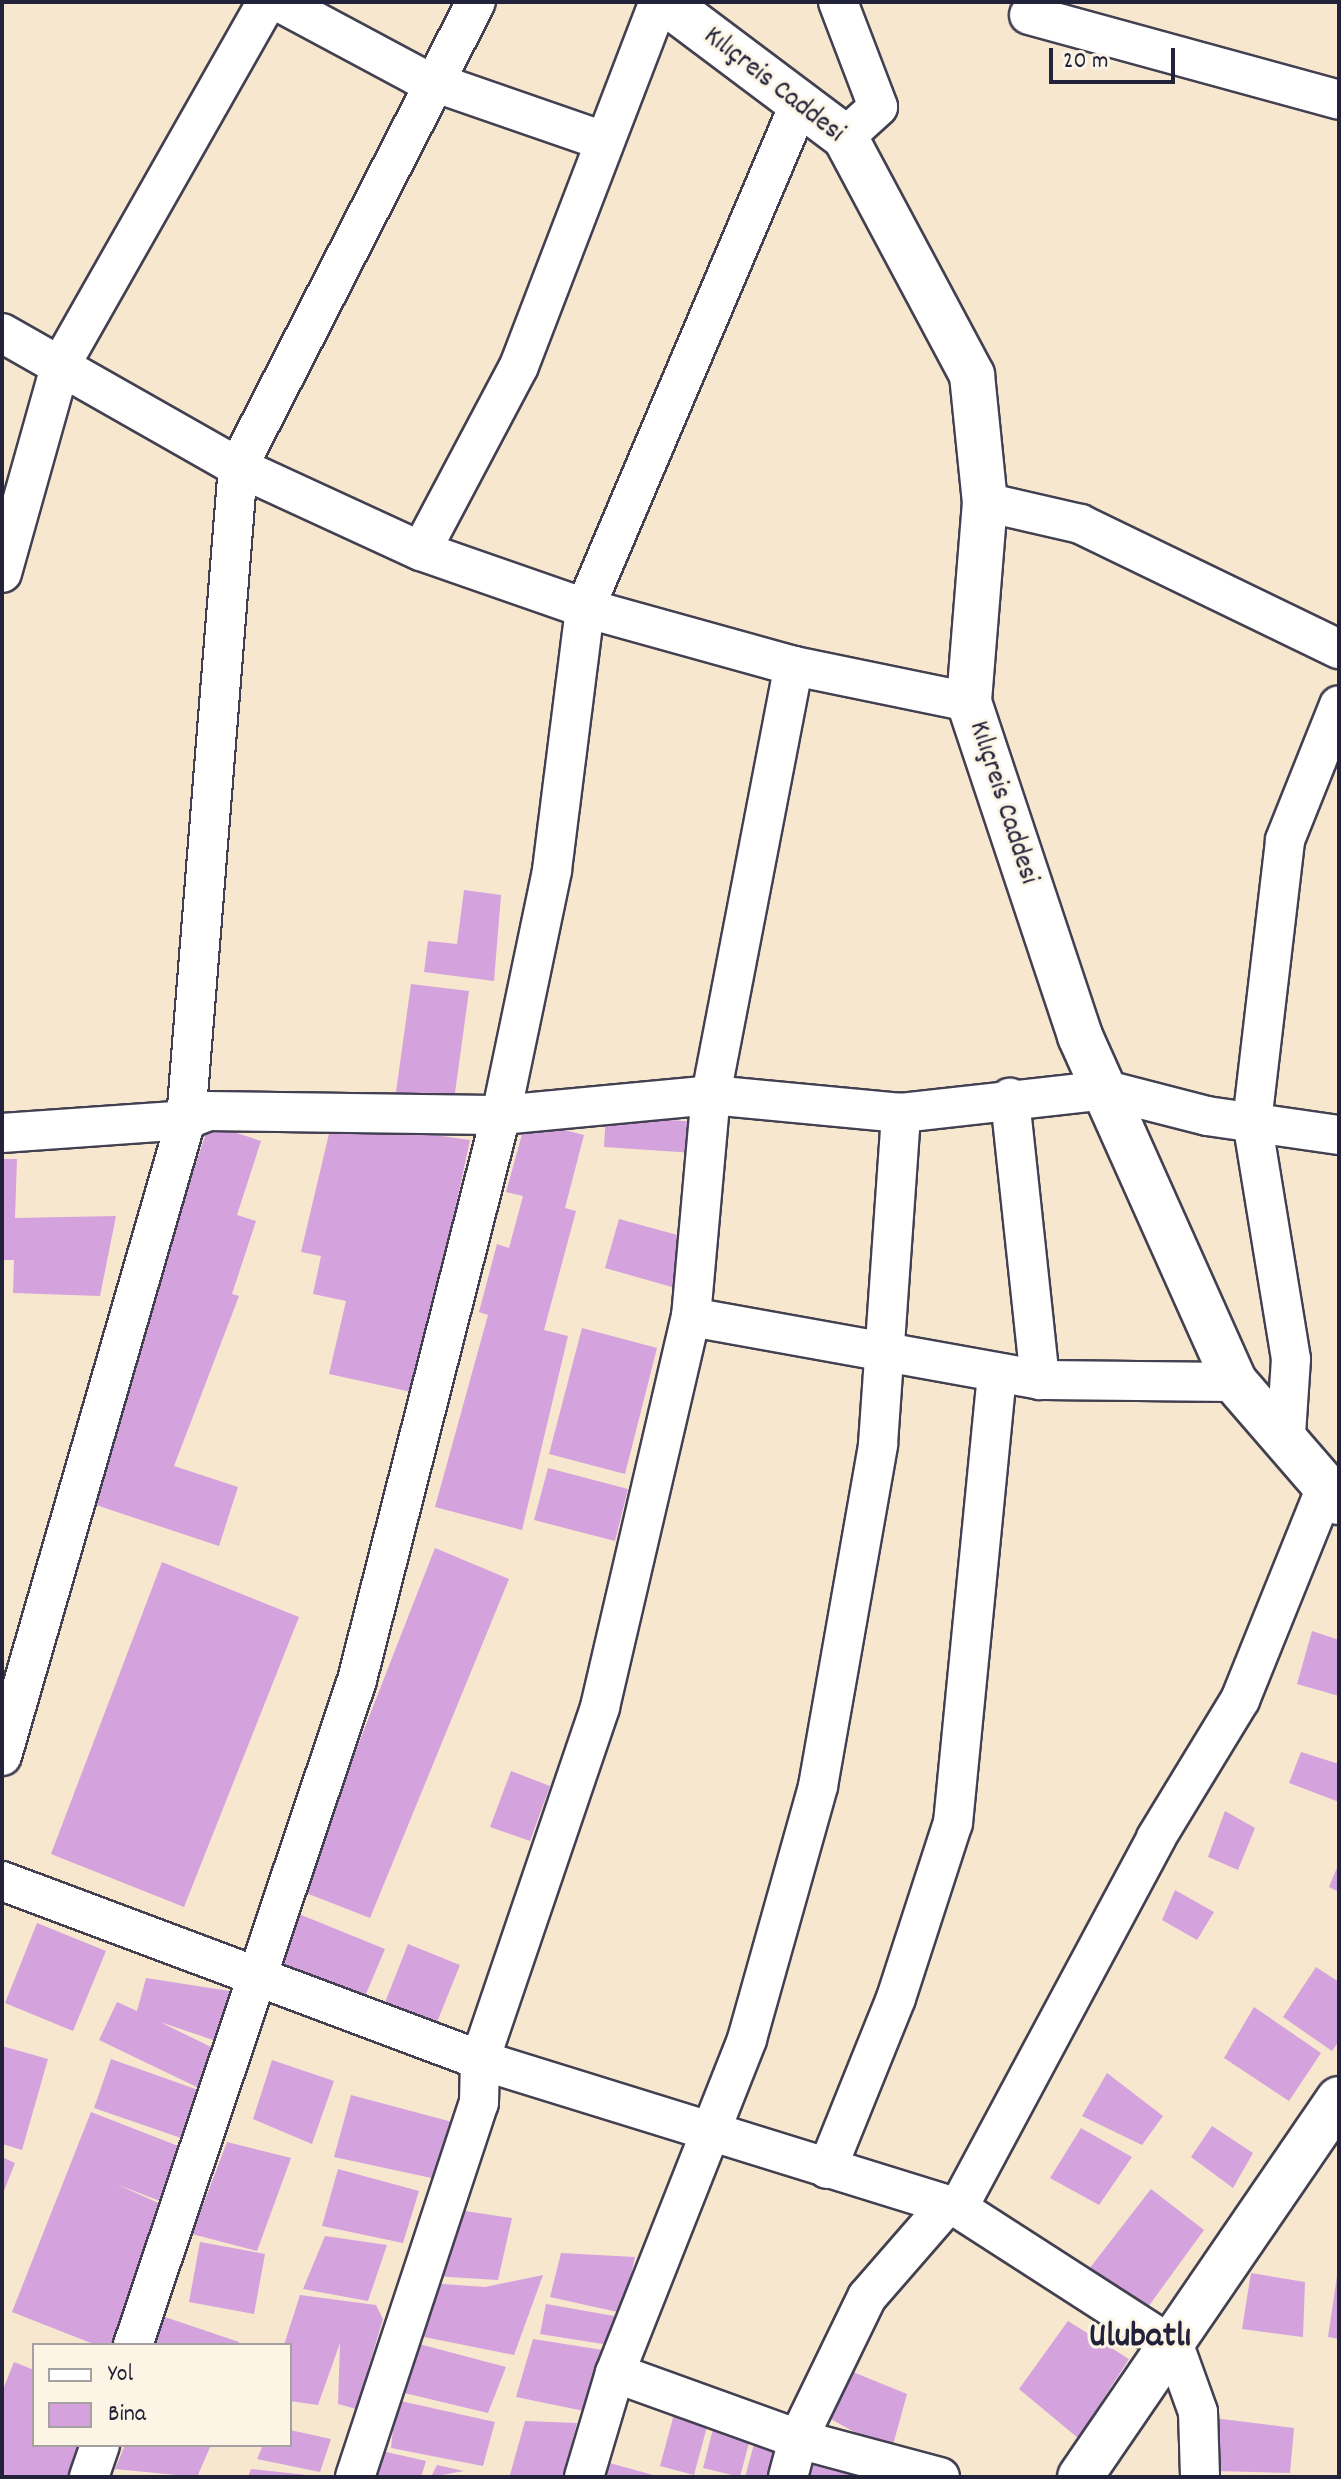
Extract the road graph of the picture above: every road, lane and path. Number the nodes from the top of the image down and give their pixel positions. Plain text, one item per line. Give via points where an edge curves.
1 (267, 2) edge
2 (279, 2) edge
3 (476, 2) edge
4 (662, 2) edge
5 (838, 2) edge
6 (1029, 15) dead end
7 (437, 82) junction
8 (1339, 100) edge
9 (799, 105) junction
10 (845, 137) junction
11 (604, 141) junction
12 (2, 333) edge
13 (60, 366) junction
14 (238, 467) junction
15 (985, 502) junction
16 (421, 551) junction
17 (4, 557) edge
18 (585, 608) junction
19 (1339, 649) edge
20 (794, 666) junction
21 (969, 702) junction
22 (1339, 705) edge
23 (1106, 1090) junction
24 (711, 1095) junction
25 (1010, 1098) junction
26 (901, 1113) junction
27 (501, 1115) junction
28 (186, 1120) junction
29 (1252, 1122) junction
30 (2, 1133) edge
31 (1339, 1135) edge
32 (691, 1317) junction
33 (886, 1357) junction
34 (997, 1374) junction
35 (1040, 1380) junction
36 (1235, 1382) junction
37 (1286, 1434) junction
38 (1332, 1496) edge
39 (2, 1756) edge
40 (2, 1881) edge
41 (254, 1979) junction
42 (480, 2060) junction
43 (1339, 2099) edge
44 (708, 2125) junction
45 (827, 2169) junction
46 (953, 2206) junction
47 (134, 2343) edge
48 (1175, 2348) junction
49 (615, 2373) junction
50 (798, 2439) junction
51 (99, 2447) edge
52 (89, 2477) edge
53 (355, 2477) edge
54 (584, 2477) edge
55 (788, 2477) edge
56 (940, 2477) edge
57 (1080, 2477) edge
58 (1200, 2477) edge

1 - 13 street
2 - 7 street
3 - 7 street
4 - 9 street, Kılıçreis Caddesi
4 - 11 street
5 - 10 street via 878,107
6 - 8 street
7 - 11 street
7 - 14 street
9 - 10 street, Kılıçreis Caddesi
9 - 18 street
10 - 15 street, Kılıçreis Caddesi via 972,375
11 - 16 street via 519,366
12 - 13 street
13 - 14 street
13 - 17 street
14 - 16 street
14 - 28 street
15 - 19 street via 1080,524
15 - 21 street, Kılıçreis Caddesi
16 - 18 street
18 - 20 street
18 - 27 street via 552,870
20 - 21 street
20 - 24 street
21 - 23 street, Kılıçreis Caddesi via 1080,1036
22 - 29 street via 1285,840
23 - 25 street
23 - 29 street
23 - 36 street, Kılıçreis Caddesi
24 - 26 street
24 - 27 street
24 - 32 street
25 - 26 street
25 - 35 street
26 - 33 street
27 - 28 street via 208,1111
27 - 41 street via 357,1680
28 - 30 street
28 - 39 street
29 - 31 street
29 - 37 street via 1291,1359
32 - 33 street
32 - 42 street via 600,1707
33 - 34 street
33 - 44 street via 878,1444 818,1786 747,2039
34 - 35 street
34 - 45 street via 953,1823 896,1998
35 - 36 street
36 - 37 street, Kılıçreis Caddesi
37 - 38 street, Kılıçreis Caddesi
38 - 46 street via 1240,1700 1156,1838
40 - 41 street via 148,1930
41 - 42 street
41 - 47 street
42 - 44 street
42 - 53 street via 479,2103
43 - 48 street
44 - 45 street
44 - 49 street
45 - 46 street
46 - 48 street
46 - 50 street via 867,2297
48 - 57 street
48 - 58 street via 1198,2412
49 - 50 street
49 - 54 street
50 - 55 street
50 - 56 street
51 - 52 street

